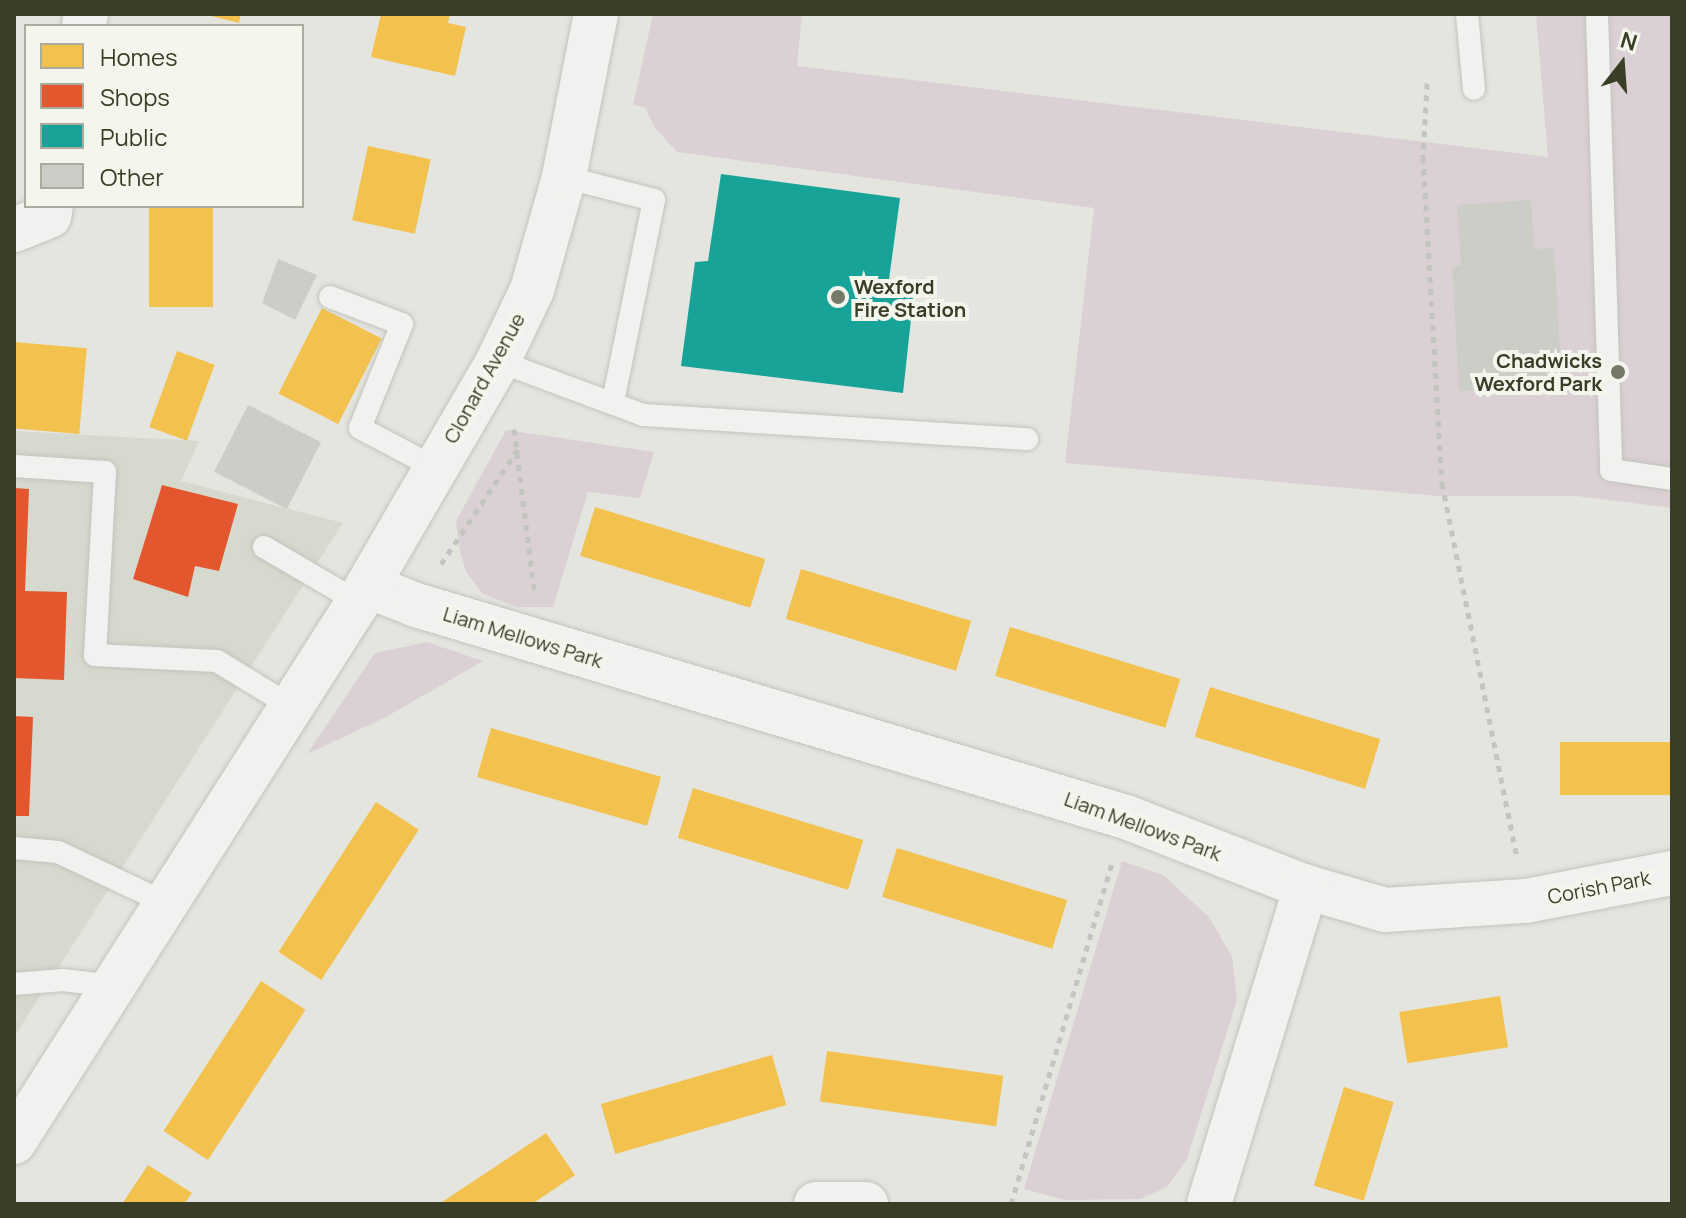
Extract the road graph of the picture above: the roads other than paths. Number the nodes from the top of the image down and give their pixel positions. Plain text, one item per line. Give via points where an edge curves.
1 (596, 14) edge
2 (1467, 14) edge
3 (1597, 14) edge
4 (1474, 89) dead end
5 (564, 177) junction
6 (51, 208) edge
7 (14, 230) edge
8 (330, 297) dead end
9 (498, 361) junction
10 (613, 401) junction
11 (1027, 439) dead end
12 (14, 466) edge
13 (434, 467) junction
14 (1672, 479) edge
15 (264, 547) dead end
16 (363, 594) junction
17 (292, 707) junction
18 (14, 848) edge
19 (1672, 873) edge
20 (1306, 887) junction
21 (1526, 901) joint
22 (166, 903) junction
23 (14, 984) edge
24 (114, 986) junction
25 (14, 1142) edge
26 (816, 1204) edge
27 (866, 1204) edge
28 (1209, 1204) edge

1 - 5 street, Clonard Avenue
2 - 4 lane
3 - 14 lane via 1611,470
5 - 9 street, Clonard Avenue via 532,290
5 - 10 lane via 654,200
6 - 7 street via 49,216
8 - 13 lane via 402,324 360,428
9 - 10 lane
9 - 13 street, Clonard Avenue
10 - 11 lane via 643,415
12 - 17 lane via 105,472 95,655 217,661
13 - 16 street, Clonard Avenue
15 - 16 lane
16 - 17 street
16 - 20 street, Liam Mellows Park via 416,605 1126,817
17 - 22 street
18 - 22 lane via 58,852
19 - 21 street, Corish Park
20 - 21 street, Liam Mellows Park via 1385,910
20 - 28 street
22 - 24 street
23 - 24 lane via 63,980
24 - 25 street
26 - 27 street

